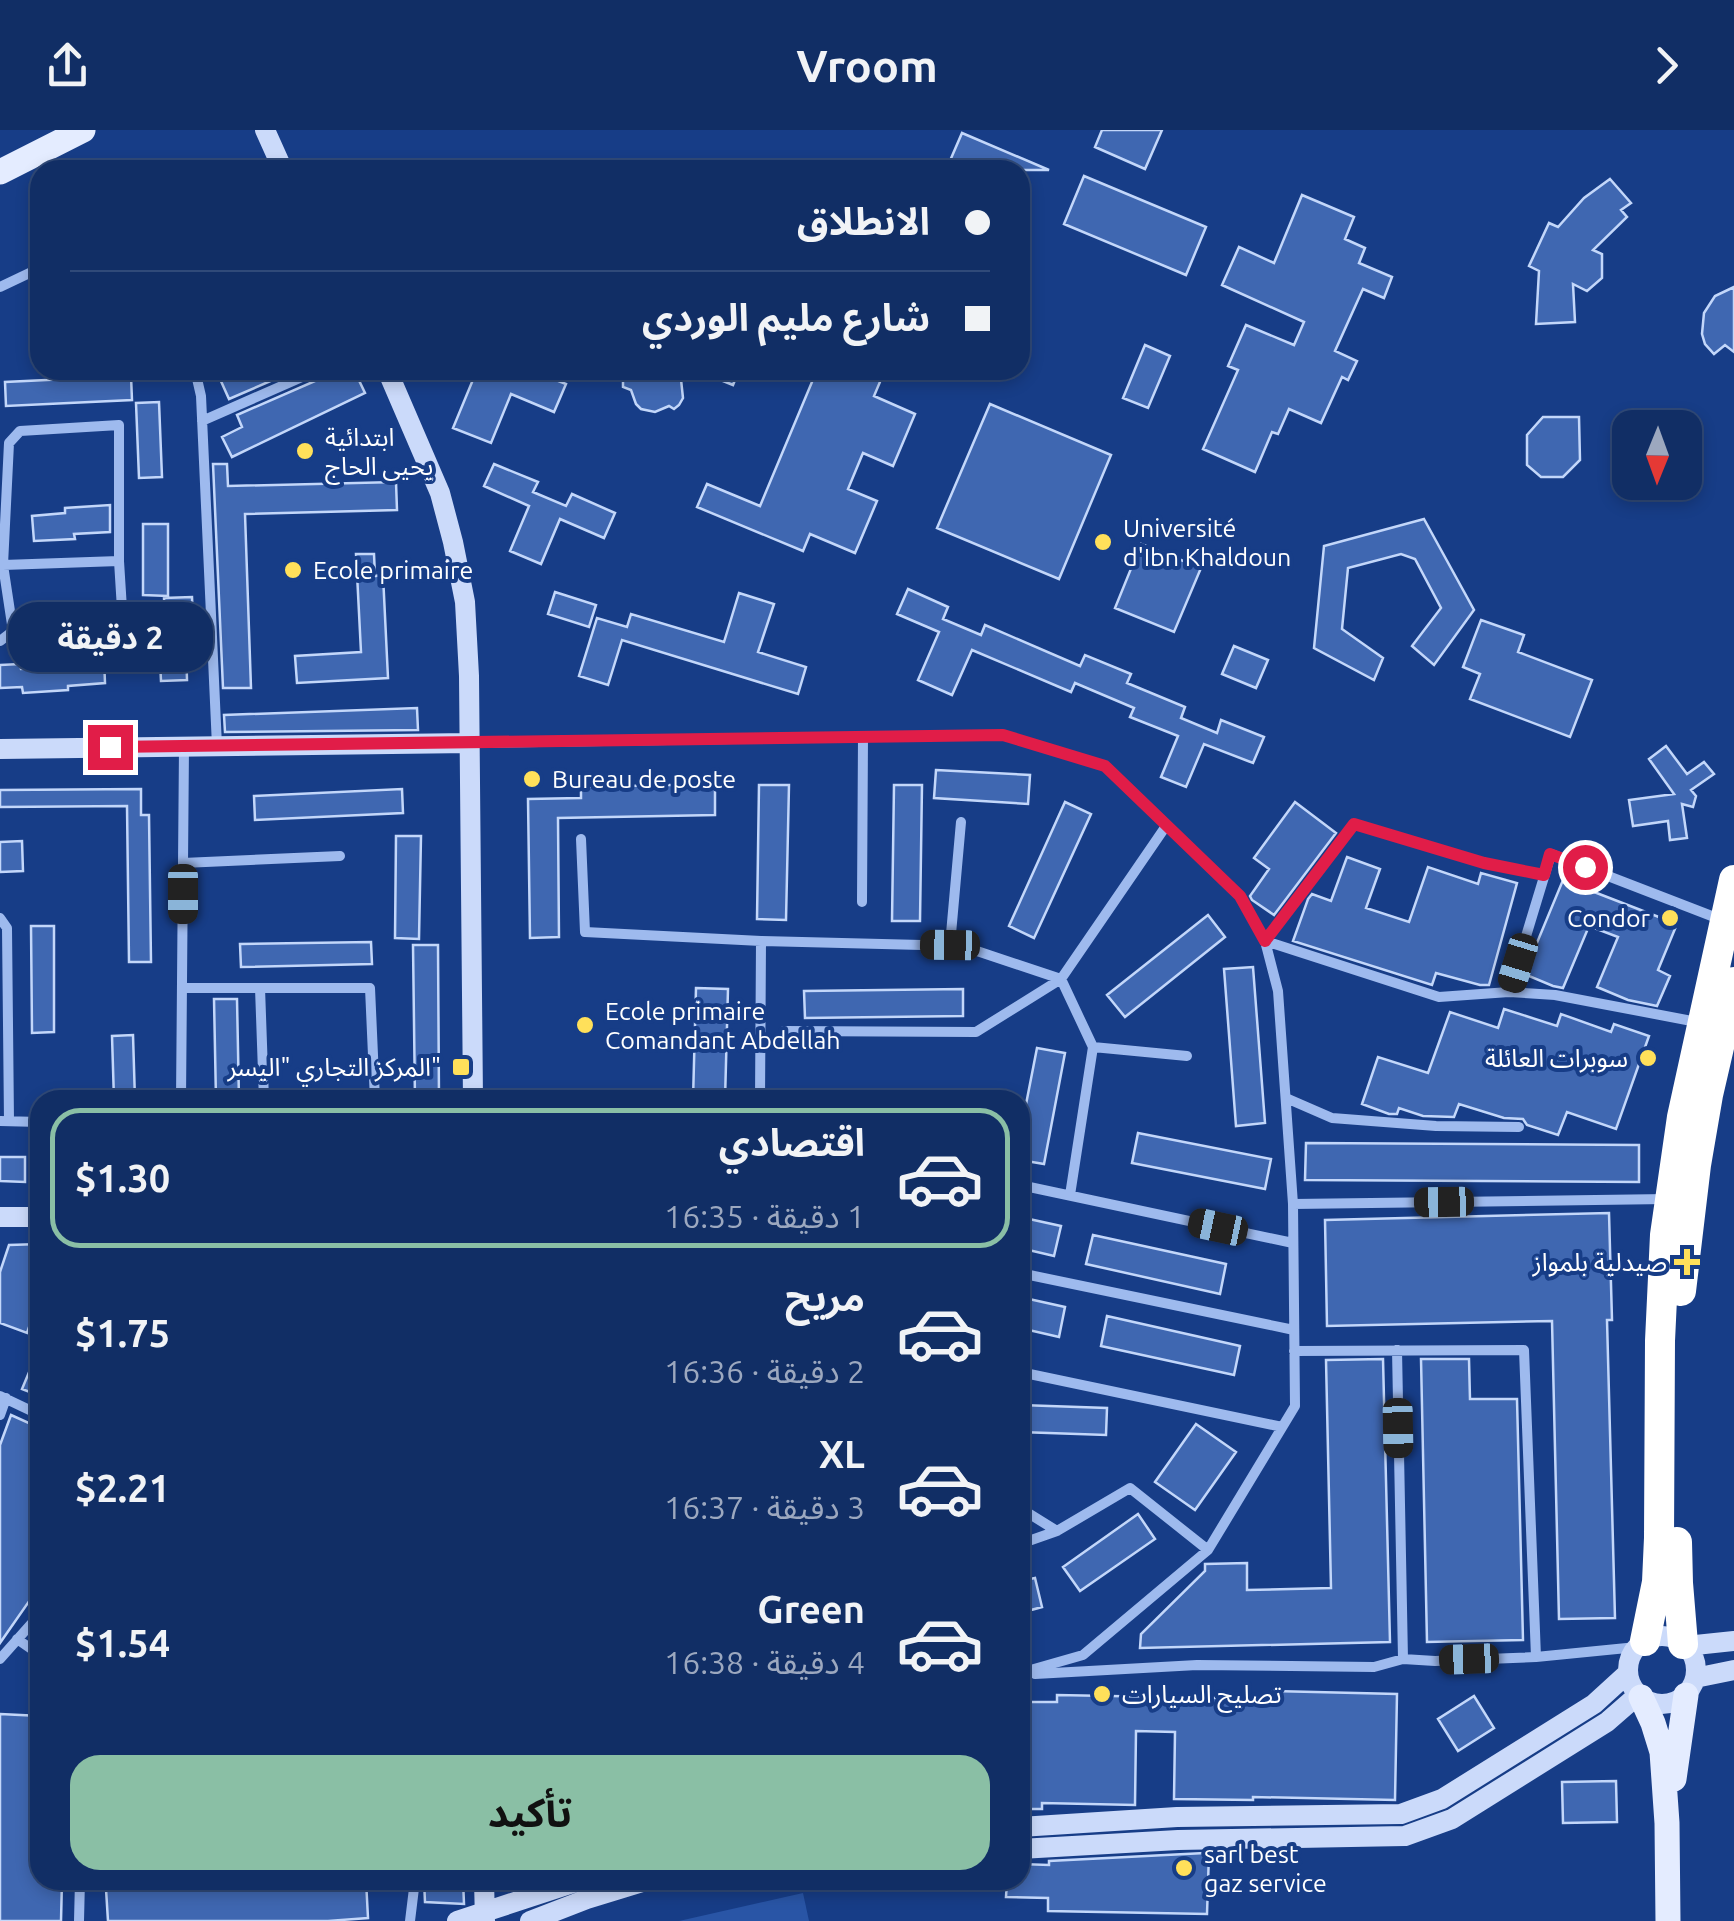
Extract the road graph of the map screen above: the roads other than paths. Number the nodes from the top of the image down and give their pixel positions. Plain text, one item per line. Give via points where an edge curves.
1 (83, 130) edge
2 (265, 130) edge
3 (279, 160) edge
4 (0, 172) edge
5 (30, 273) edge
6 (0, 287) edge
7 (197, 380) edge
8 (295, 380) edge
9 (391, 380) edge
10 (202, 421) junction
11 (119, 560) junction
12 (3, 565) junction
13 (13, 631) junction
14 (0, 641) edge
15 (863, 737) junction
16 (470, 744) junction
17 (184, 746) junction
18 (217, 746) junction
19 (0, 749) edge
20 (961, 822) dead end
21 (1166, 826) junction
22 (580, 839) dead end
23 (340, 856) dead end
24 (183, 862) junction
25 (1544, 875) junction
26 (1734, 880) edge
27 (862, 902) dead end
28 (0, 918) edge
29 (1723, 921) junction
30 (761, 941) junction
31 (1265, 941) junction
32 (950, 945) junction
33 (1060, 979) junction
34 (1734, 982) edge
35 (182, 988) junction
36 (260, 988) junction
37 (1509, 992) junction
38 (1701, 1022) junction
39 (784, 1030) dead end
40 (1093, 1047) junction
41 (1187, 1056) dead end
42 (180, 1090) edge
43 (264, 1090) edge
44 (375, 1090) edge
45 (473, 1090) edge
46 (760, 1090) edge
47 (1286, 1098) junction
48 (4, 1121) edge
49 (30, 1122) edge
50 (1519, 1127) dead end
51 (1030, 1187) edge
52 (1070, 1195) junction
53 (1669, 1199) junction
54 (1293, 1204) junction
55 (0, 1217) edge
56 (30, 1217) edge
57 (1293, 1242) junction
58 (1030, 1275) edge
59 (1294, 1330) junction
60 (1397, 1350) junction
61 (1294, 1351) junction
62 (1030, 1374) edge
63 (3, 1397) edge
64 (30, 1410) edge
65 (0, 1415) edge
66 (1282, 1427) junction
67 (1030, 1514) edge
68 (1057, 1531) junction
69 (1030, 1540) edge
70 (1208, 1550) junction
71 (30, 1625) edge
72 (17, 1639) junction
73 (1734, 1641) edge
74 (1641, 1644) junction
75 (1684, 1645) junction
76 (30, 1648) edge
77 (1536, 1657) junction
78 (0, 1659) edge
79 (1403, 1659) junction
80 (1734, 1670) edge
81 (1030, 1671) edge
82 (1030, 1673) edge
83 (1628, 1673) junction
84 (1690, 1686) junction
85 (1640, 1696) junction
86 (1442, 1799) junction
87 (1452, 1818) junction
88 (1667, 1824) junction
89 (1030, 1826) edge
90 (1030, 1848) edge
91 (80, 1890) edge
92 (414, 1890) edge
93 (484, 1890) edge
94 (556, 1890) edge
95 (615, 1890) edge
96 (485, 1917) edge
97 (79, 1921) edge
98 (410, 1921) edge
99 (457, 1921) edge
100 (530, 1921) edge
101 (1668, 1921) edge

1 - 4 main road
2 - 3 street
5 - 6 street
7 - 10 street
8 - 10 street
9 - 16 street via 440,493 453,542 465,602
10 - 18 street
11 - 12 street
11 - 12 street via 119,425 20,431 9,443
11 - 13 street via 123,624
12 - 13 street
13 - 14 street
15 - 16 street
15 - 21 street via 1003,735 1105,766
15 - 27 street
16 - 18 street
16 - 45 street
17 - 18 street
17 - 19 street
17 - 24 street
20 - 32 street
21 - 31 street via 1240,896
21 - 33 street
22 - 30 street via 585,932
23 - 24 street
24 - 35 street
25 - 29 street via 1550,854
25 - 31 street via 1354,824
25 - 37 street
26 - 29 highway
28 - 48 street via 8,928
29 - 38 highway
30 - 32 street
30 - 46 street
31 - 37 street via 1439,997
31 - 47 street via 1278,991
32 - 33 street
33 - 39 street via 976,1032
33 - 40 street
34 - 75 highway via 1696,1165 1678,1316
35 - 36 street
35 - 42 street
36 - 43 street
36 - 44 street via 370,988
37 - 38 street
38 - 53 highway
40 - 41 street
40 - 52 street
47 - 50 street via 1332,1118
47 - 54 street
48 - 49 street
51 - 52 street
52 - 57 street
53 - 54 street
53 - 74 highway via 1659,1538
54 - 57 street
55 - 56 street
57 - 59 street
58 - 59 street
59 - 61 street
60 - 61 street
60 - 77 street via 1524,1350
60 - 79 street
61 - 66 street via 1294,1406
62 - 66 street
63 - 64 street
63 - 65 street
66 - 70 street
67 - 68 street
68 - 69 street
68 - 70 street via 1130,1488
70 - 81 street via 1082,1655
71 - 72 street
72 - 76 street
72 - 78 street
73 - 75 street
74 - 75 street via 1664,1636
74 - 77 street
74 - 83 street
75 - 84 street via 1694,1659
77 - 79 street
79 - 82 street via 1374,1667 1197,1665
80 - 84 street
83 - 85 street
83 - 86 street via 1594,1704
84 - 85 street via 1669,1704
84 - 88 main road
85 - 87 street
85 - 88 main road via 1662,1752
86 - 87 street
86 - 89 street via 1401,1814
87 - 90 street via 1404,1836
88 - 101 main road
91 - 97 street
92 - 98 street
93 - 96 street
94 - 96 street
95 - 100 street
96 - 99 street

